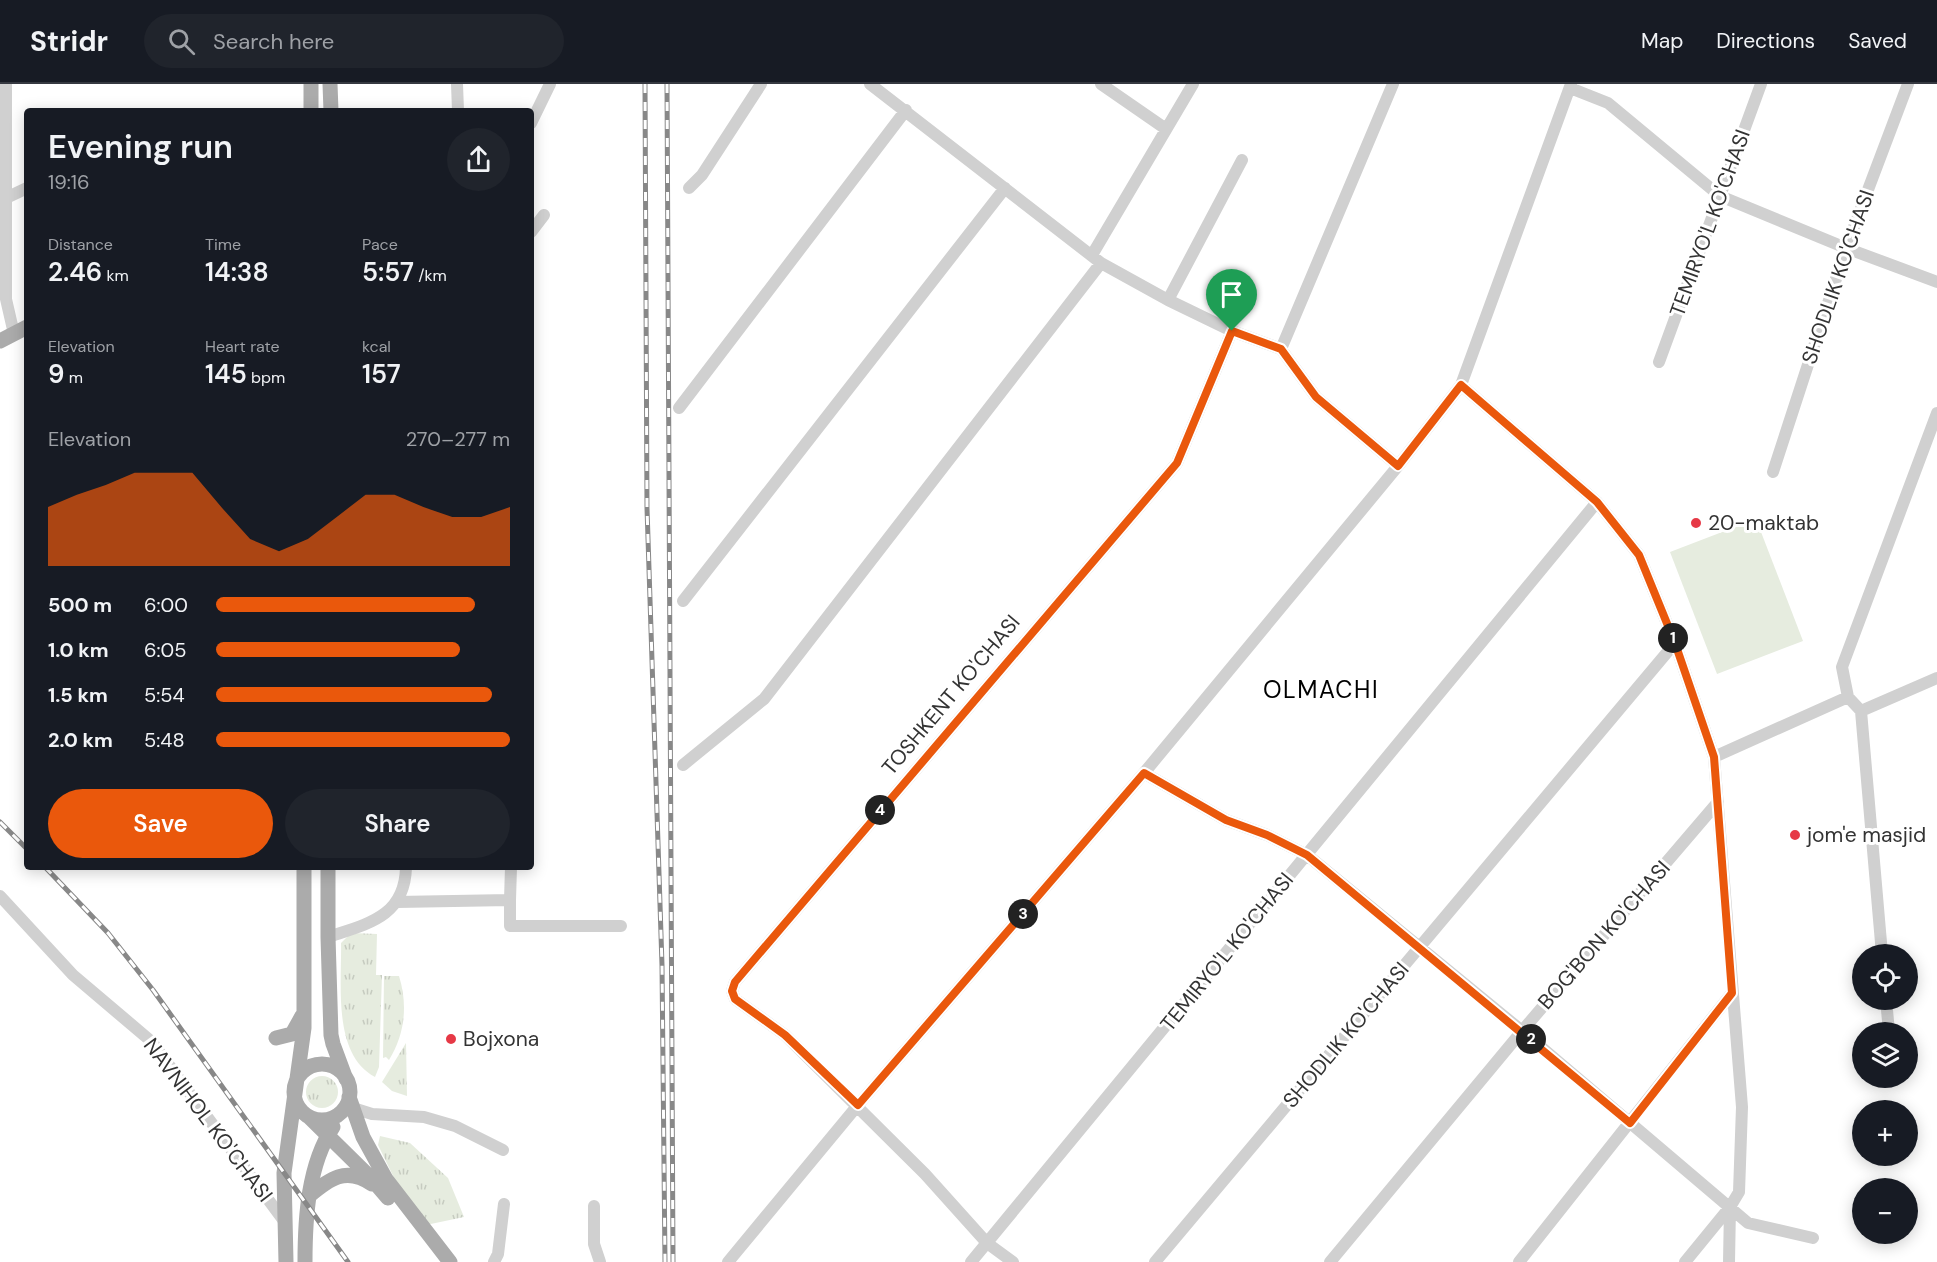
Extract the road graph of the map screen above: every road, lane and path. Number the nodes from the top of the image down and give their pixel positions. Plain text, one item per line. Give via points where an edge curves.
1 (6, 84) edge
2 (311, 84) edge
3 (330, 84) edge
4 (457, 84) edge
5 (550, 84) edge
6 (761, 84) edge
7 (870, 84) edge
8 (1101, 84) edge
9 (1193, 84) edge
10 (1393, 84) edge
11 (1761, 84) edge
12 (1908, 84) edge
13 (1570, 86) edge
14 (311, 108) edge
15 (331, 108) edge
16 (458, 108) edge
17 (906, 110) junction
18 (534, 117) edge
19 (1166, 129) junction
20 (1242, 160) dead end
21 (689, 188) dead end
22 (1005, 188) junction
23 (24, 189) edge
24 (1720, 196) junction
25 (6, 198) junction
26 (544, 215) dead end
27 (534, 228) edge
28 (1846, 248) junction
29 (1097, 259) junction
30 (1937, 282) edge
31 (1168, 300) junction
32 (1232, 331) junction
33 (14, 334) edge
34 (1281, 349) junction
35 (1659, 362) dead end
36 (1461, 385) junction
37 (679, 408) dead end
38 (1937, 413) edge
39 (1398, 466) junction
40 (1773, 472) dead end
41 (1597, 502) junction
42 (683, 601) dead end
43 (1675, 643) junction
44 (1937, 678) edge
45 (1848, 697) junction
46 (1861, 711) junction
47 (1714, 757) junction
48 (682, 765) dead end
49 (1144, 773) junction
50 (1718, 802) junction
51 (1307, 855) junction
52 (304, 870) edge
53 (328, 870) edge
54 (406, 870) edge
55 (511, 870) edge
56 (0, 896) edge
57 (510, 900) junction
58 (397, 902) junction
59 (621, 926) dead end
60 (328, 937) junction
61 (1881, 944) edge
62 (1420, 947) junction
63 (1732, 993) junction
64 (305, 1011) junction
65 (1522, 1031) junction
66 (276, 1038) dead end
67 (346, 1079) junction
68 (295, 1089) junction
69 (349, 1105) junction
70 (858, 1105) junction
71 (309, 1117) junction
72 (1630, 1123) junction
73 (328, 1134) junction
74 (502, 1150) dead end
75 (381, 1190) junction
76 (309, 1196) junction
77 (504, 1204) dead end
78 (594, 1206) dead end
79 (1730, 1207) junction
80 (284, 1221) junction
81 (1813, 1238) dead end
82 (987, 1243) junction
83 (286, 1262) edge
84 (305, 1262) edge
85 (438, 1262) edge
86 (450, 1262) edge
87 (494, 1262) edge
88 (600, 1262) edge
89 (728, 1262) edge
90 (971, 1262) edge
91 (1013, 1262) edge
92 (1155, 1262) edge
93 (1330, 1262) edge
94 (1519, 1262) edge
95 (1685, 1262) edge
96 (1729, 1262) edge

1 - 25 street
2 - 14 main road
3 - 15 main road
4 - 16 street
5 - 18 street
6 - 21 street via 702,175
7 - 17 street
8 - 19 street
9 - 19 street
10 - 34 street
11 - 24 street, TEMIRYO'L KO'CHASI
12 - 28 street, SHODLIK KO'CHASI
13 - 24 street via 1608,103
13 - 36 street
17 - 22 street
17 - 37 street
19 - 29 street
20 - 31 street
22 - 29 street
22 - 42 street
23 - 25 street
24 - 28 street
24 - 35 street, TEMIRYO'L KO'CHASI
25 - 33 street via 6,299
26 - 27 street
28 - 30 street
28 - 40 street, SHODLIK KO'CHASI
29 - 31 street
29 - 48 street via 764,699
31 - 32 street
32 - 34 street
32 - 70 street, TOSHKENT KO'CHASI via 1177,463 735,982 735,999 785,1035
34 - 39 street via 1316,397
36 - 39 street
36 - 41 street
38 - 45 street via 1842,667
39 - 49 street
41 - 43 street via 1639,555
41 - 51 street, TEMIRYO'L KO'CHASI
43 - 47 street
43 - 62 street, SHODLIK KO'CHASI
44 - 46 street
45 - 46 street
45 - 47 street
46 - 61 street
47 - 50 street
49 - 51 street via 1226,820
49 - 70 street
50 - 63 street
50 - 65 street, BOG'BON KO'CHASI
51 - 62 street
51 - 82 street, TEMIRYO'L KO'CHASI
52 - 64 main road
53 - 60 main road
54 - 58 street via 406,882
55 - 57 street
56 - 80 street, NAVNIHOL KO'CHASI via 74,975 152,1042
57 - 58 street
57 - 59 street via 510,926
58 - 60 street via 377,920
60 - 67 main road via 331,1035
62 - 65 street
62 - 92 street, SHODLIK KO'CHASI
63 - 72 street
63 - 79 street via 1742,1107 1739,1192
64 - 66 main road via 294,1032
64 - 68 main road
65 - 72 street
65 - 93 street, BOG'BON KO'CHASI
67 - 68 main road via 333,1067 316,1065 301,1074
67 - 69 main road
68 - 71 main road via 296,1102
68 - 80 main road via 284,1173
69 - 71 main road via 324,1120
69 - 73 main road
69 - 74 street via 372,1114 424,1117 455,1126
69 - 86 main road via 386,1179
70 - 82 street
70 - 89 street
71 - 73 main road
72 - 79 street
72 - 94 street
73 - 75 main road
73 - 76 main road
75 - 76 main road via 358,1177 341,1177 327,1180
75 - 85 main road
76 - 84 main road
77 - 87 street
78 - 88 street via 594,1244
79 - 81 street via 1748,1223
79 - 95 street
79 - 96 street
80 - 83 main road
82 - 90 street, TEMIRYO'L KO'CHASI
82 - 91 street

